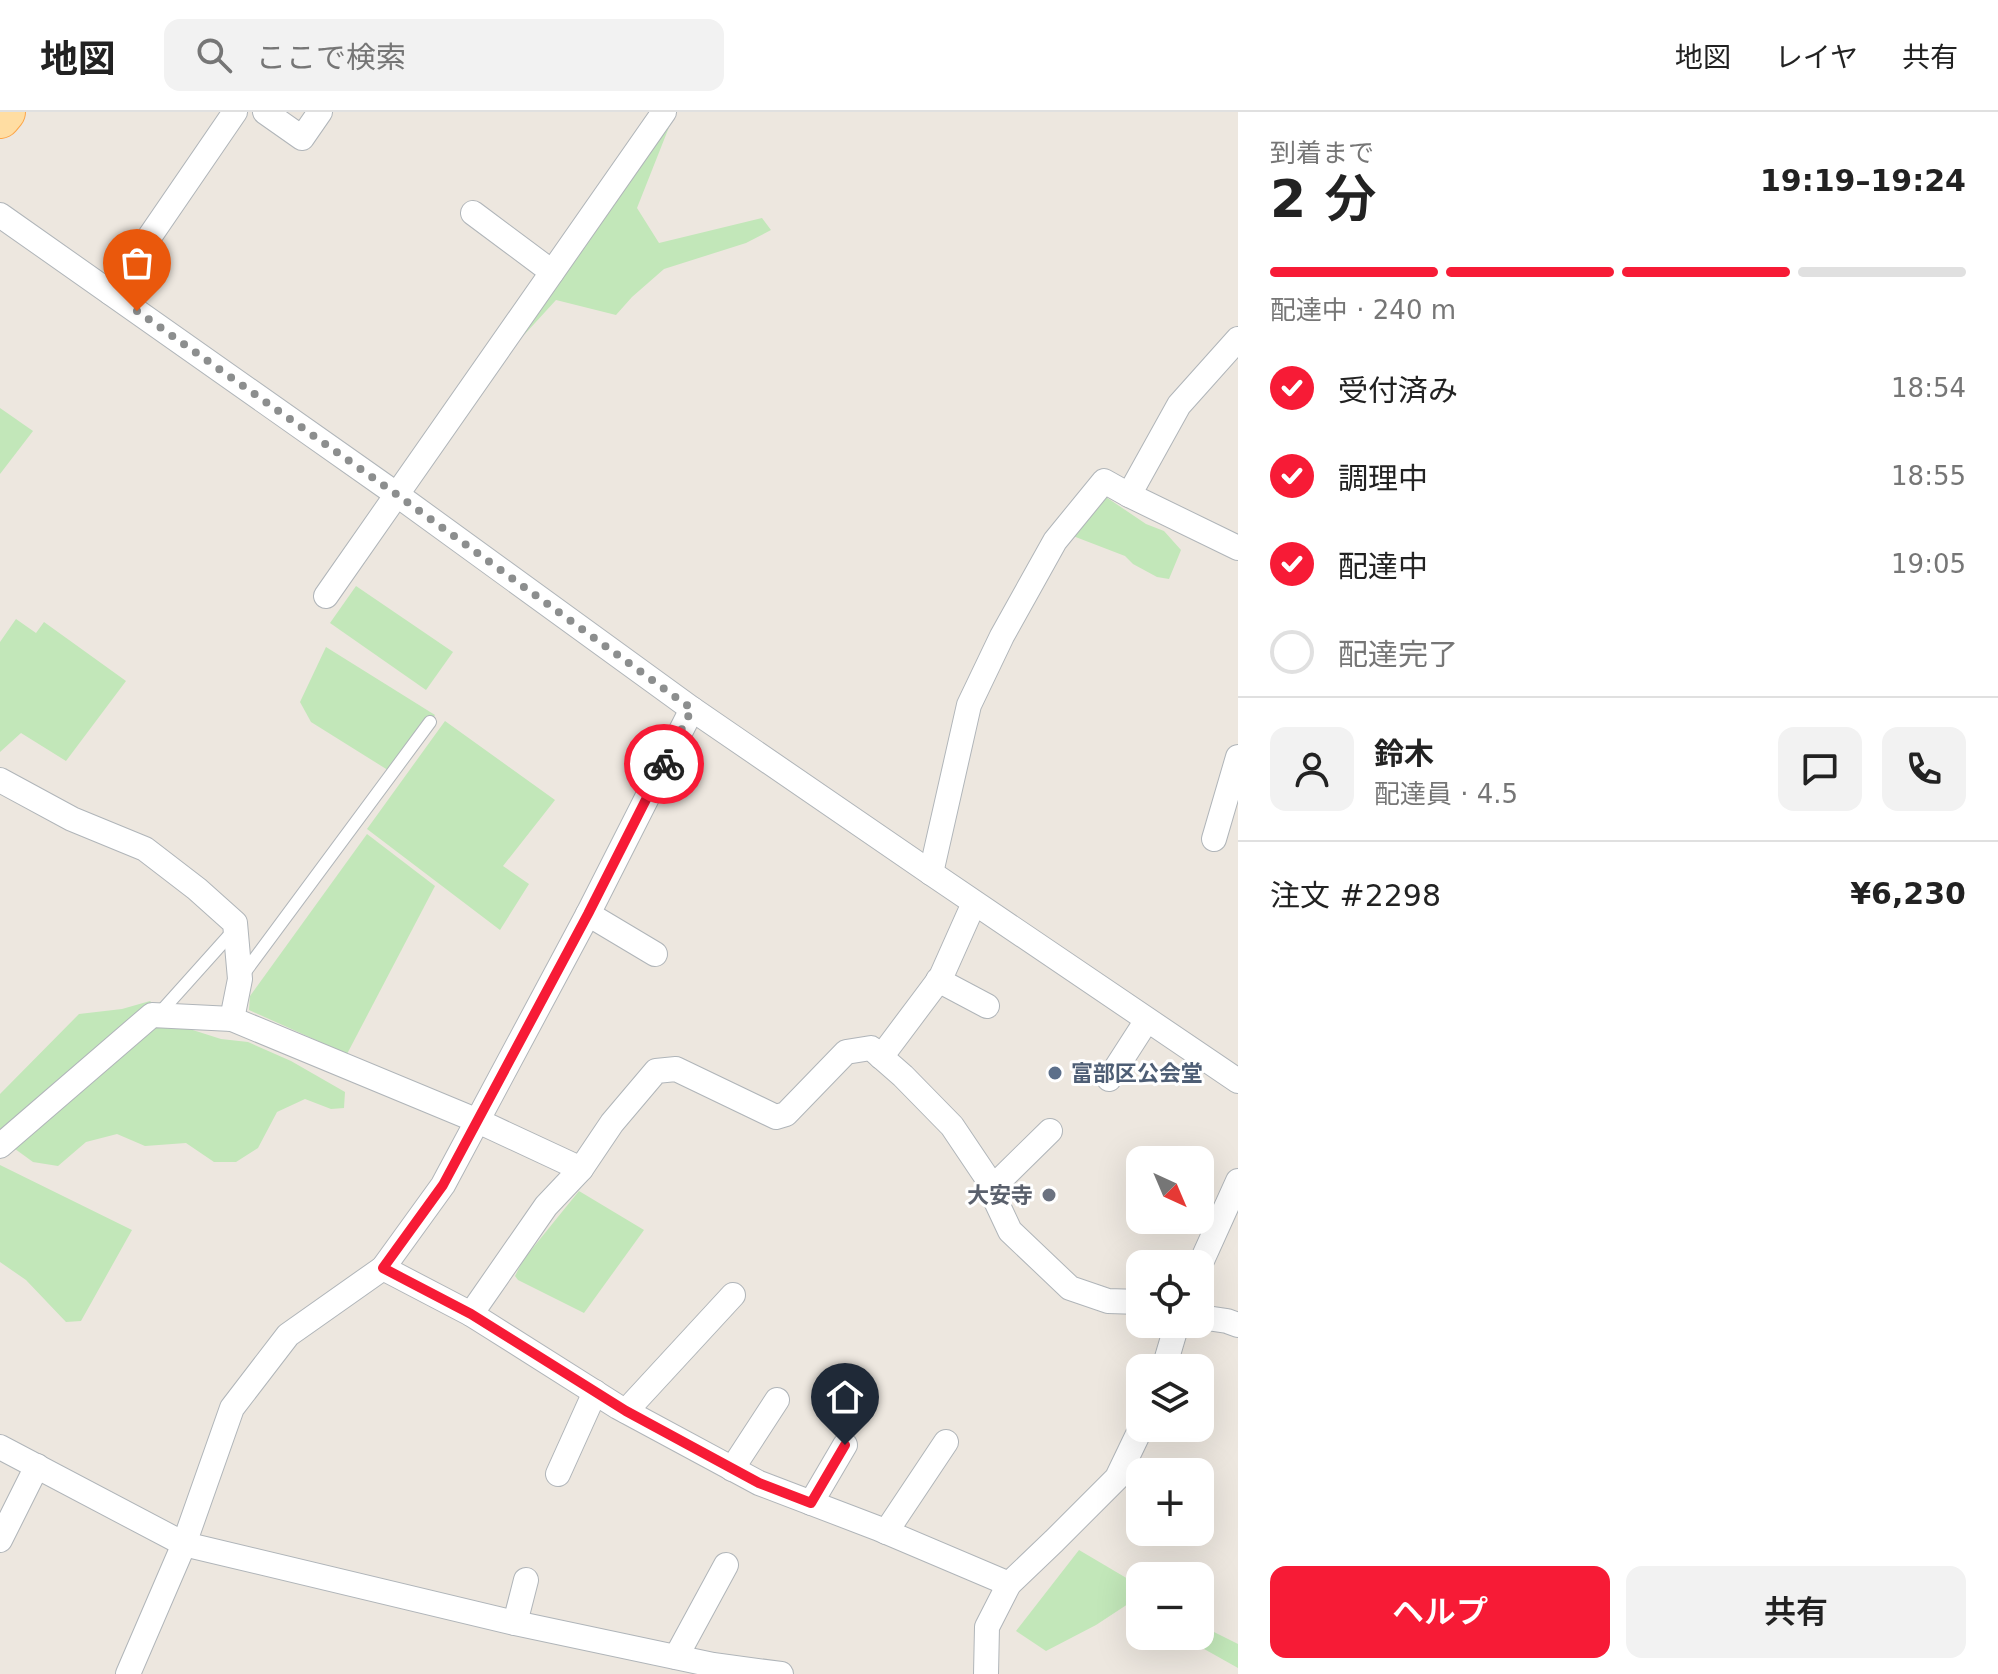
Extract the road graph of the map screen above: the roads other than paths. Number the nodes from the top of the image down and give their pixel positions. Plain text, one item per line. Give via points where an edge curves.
1 (5, 112) edge
2 (235, 112) edge
3 (265, 112) edge
4 (320, 112) edge
5 (664, 112) edge
6 (0, 118) edge
7 (473, 213) dead end
8 (0, 215) edge
9 (552, 272) junction
10 (111, 293) junction
11 (1238, 339) edge
12 (396, 494) junction
13 (1129, 495) junction
14 (1238, 548) edge
15 (326, 596) dead end
16 (692, 709) junction
17 (430, 722) dead end
18 (1238, 757) edge
19 (0, 780) edge
20 (1214, 839) dead end
21 (931, 873) junction
22 (974, 903) junction
23 (588, 914) junction
24 (235, 929) junction
25 (655, 954) dead end
26 (240, 979) junction
27 (938, 980) junction
28 (987, 1006) dead end
29 (156, 1016) junction
30 (232, 1019) junction
31 (1147, 1020) junction
32 (881, 1057) junction
33 (1109, 1079) dead end
34 (1238, 1081) edge
35 (478, 1121) junction
36 (1050, 1131) dead end
37 (0, 1146) edge
38 (581, 1169) junction
39 (1238, 1181) edge
40 (993, 1187) junction
41 (1207, 1250) edge
42 (383, 1268) junction
43 (733, 1295) dead end
44 (1126, 1302) edge
45 (471, 1314) junction
46 (1214, 1319) edge
47 (1238, 1325) edge
48 (595, 1392) junction
49 (777, 1400) dead end
50 (626, 1411) junction
51 (946, 1442) dead end
52 (1134, 1442) edge
53 (845, 1445) dead end
54 (0, 1447) edge
55 (37, 1466) junction
56 (732, 1469) junction
57 (558, 1474) dead end
58 (811, 1503) junction
59 (886, 1532) junction
60 (0, 1540) edge
61 (184, 1544) junction
62 (726, 1565) dead end
63 (526, 1580) dead end
64 (1009, 1584) junction
65 (515, 1623) junction
66 (676, 1657) junction
67 (128, 1674) edge
68 (781, 1674) edge
69 (986, 1674) edge

1 - 6 main road
2 - 10 street
3 - 4 street via 302,138
5 - 9 street
7 - 9 street
8 - 10 street
9 - 12 street
10 - 12 street
11 - 13 street via 1179,405
12 - 15 street
12 - 16 street
13 - 14 street
13 - 21 street via 1104,481 1055,541 1002,636 969,705
16 - 21 street
16 - 23 street
17 - 26 lane
18 - 20 street
19 - 24 street via 72,819 145,849 216,906
21 - 22 street
22 - 27 street
22 - 31 street
23 - 25 street
23 - 35 street
24 - 26 street
24 - 29 lane
26 - 30 street
27 - 28 street
27 - 32 street
29 - 30 street
29 - 37 street
30 - 35 street
31 - 33 street
31 - 34 street
32 - 38 street via 871,1048 846,1052 786,1114 776,1117 676,1069 656,1071
32 - 40 street via 952,1126
35 - 38 street
35 - 42 street via 443,1185
36 - 40 street
38 - 45 street via 546,1206
39 - 41 street
40 - 44 street via 1010,1231 1070,1288
42 - 45 street
42 - 61 street via 288,1335 232,1408
43 - 50 street
45 - 48 street
46 - 47 street
48 - 50 street
48 - 57 street
49 - 56 street
50 - 56 street
51 - 59 street
52 - 64 street via 1117,1478
53 - 58 street
54 - 55 street
55 - 60 street
55 - 61 street
56 - 58 street
58 - 59 street
59 - 64 street
61 - 65 street
61 - 67 street
62 - 66 street
63 - 65 street
64 - 69 street via 987,1627
65 - 66 street
66 - 68 street

